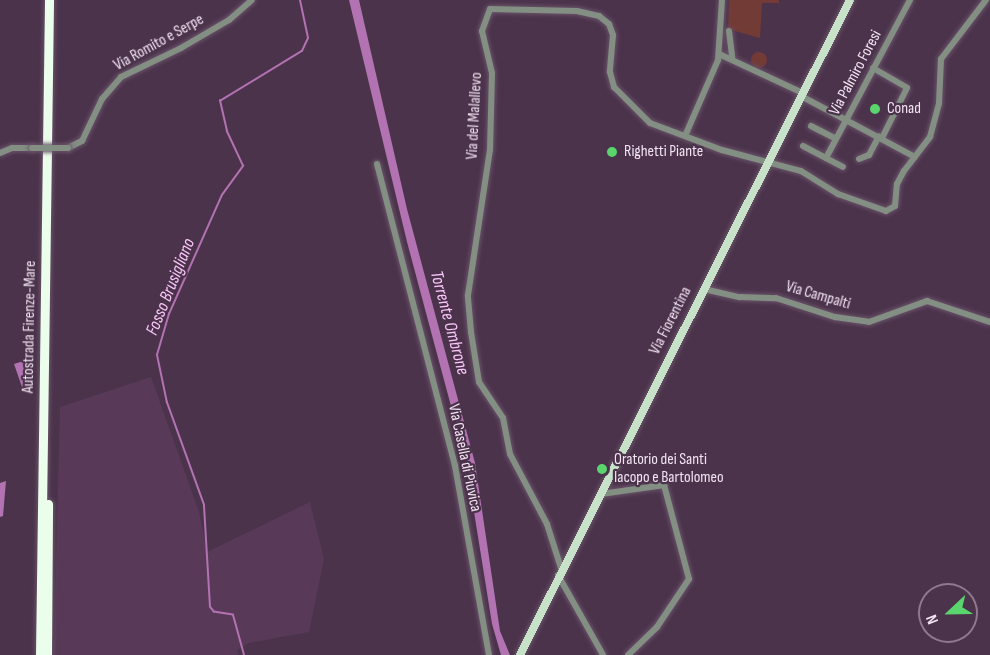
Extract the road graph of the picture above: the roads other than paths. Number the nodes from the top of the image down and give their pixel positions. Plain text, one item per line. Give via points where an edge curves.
1 (49, 0) edge
2 (55, 0) edge
3 (252, 0) edge
4 (488, 0) edge
5 (722, 0) edge
6 (850, 0) edge
7 (910, 0) edge
8 (984, 0) edge
9 (490, 9) junction
10 (729, 32) dead end
11 (720, 54) junction
12 (732, 57) junction
13 (873, 68) junction
14 (802, 94) junction
15 (846, 119) junction
16 (811, 126) dead end
17 (686, 136) junction
18 (880, 137) junction
19 (836, 139) junction
20 (803, 146) dead end
21 (0, 153) edge
22 (915, 157) junction
23 (826, 158) junction
24 (859, 159) dead end
25 (767, 163) junction
26 (377, 164) dead end
27 (843, 166) dead end
28 (704, 289) junction
29 (990, 322) edge
30 (606, 484) junction
31 (601, 494) junction
32 (617, 494) junction
33 (559, 571) junction
34 (40, 655) edge
35 (46, 655) edge
36 (489, 655) edge
37 (520, 655) edge
38 (603, 655) edge
39 (628, 655) edge

1 - 34 highway, Autostrada Firenze-Mare
2 - 35 highway, Autostrada Firenze-Mare
3 - 21 street, Via Romito e Serpe, bridge via 229,20 121,77 102,99 82,141 68,148 12,148
4 - 9 street
5 - 11 street
6 - 14 main road, Via Fiorentina
7 - 13 street, Via Palmiro Foresi
8 - 22 street via 941,59 936,117 927,143
9 - 17 street via 577,11 599,16 614,35 610,78 617,93 650,123
9 - 33 street, Via del Malallevo via 483,31 492,74 490,150 468,295 471,335 479,382 503,418 510,454 546,524
10 - 12 street
11 - 12 street
11 - 17 street
12 - 14 street
13 - 15 street, Via Palmiro Foresi
13 - 18 street via 902,83 907,90
14 - 15 street
14 - 25 main road, Via Fiorentina
15 - 18 street
15 - 19 street, Via Palmiro Foresi
16 - 19 street
17 - 25 street
18 - 22 street
18 - 24 street via 869,155
19 - 23 street, Via Palmiro Foresi
20 - 23 street
22 - 25 street via 897,184 895,206 886,211 838,194 801,171
23 - 27 street
25 - 28 main road, Via Fiorentina
26 - 36 street, Via Casella di Piuvica via 455,466
28 - 29 street, Via Campalti via 740,297 776,298 835,317 869,322 927,302
28 - 30 main road, Via Fiorentina
30 - 31 main road, Via Fiorentina
30 - 32 street
31 - 32 street
31 - 33 main road, Via Fiorentina
32 - 39 street via 664,485 689,579 657,627
33 - 37 main road, Via Fiorentina
33 - 38 street, Via del Malallevo

